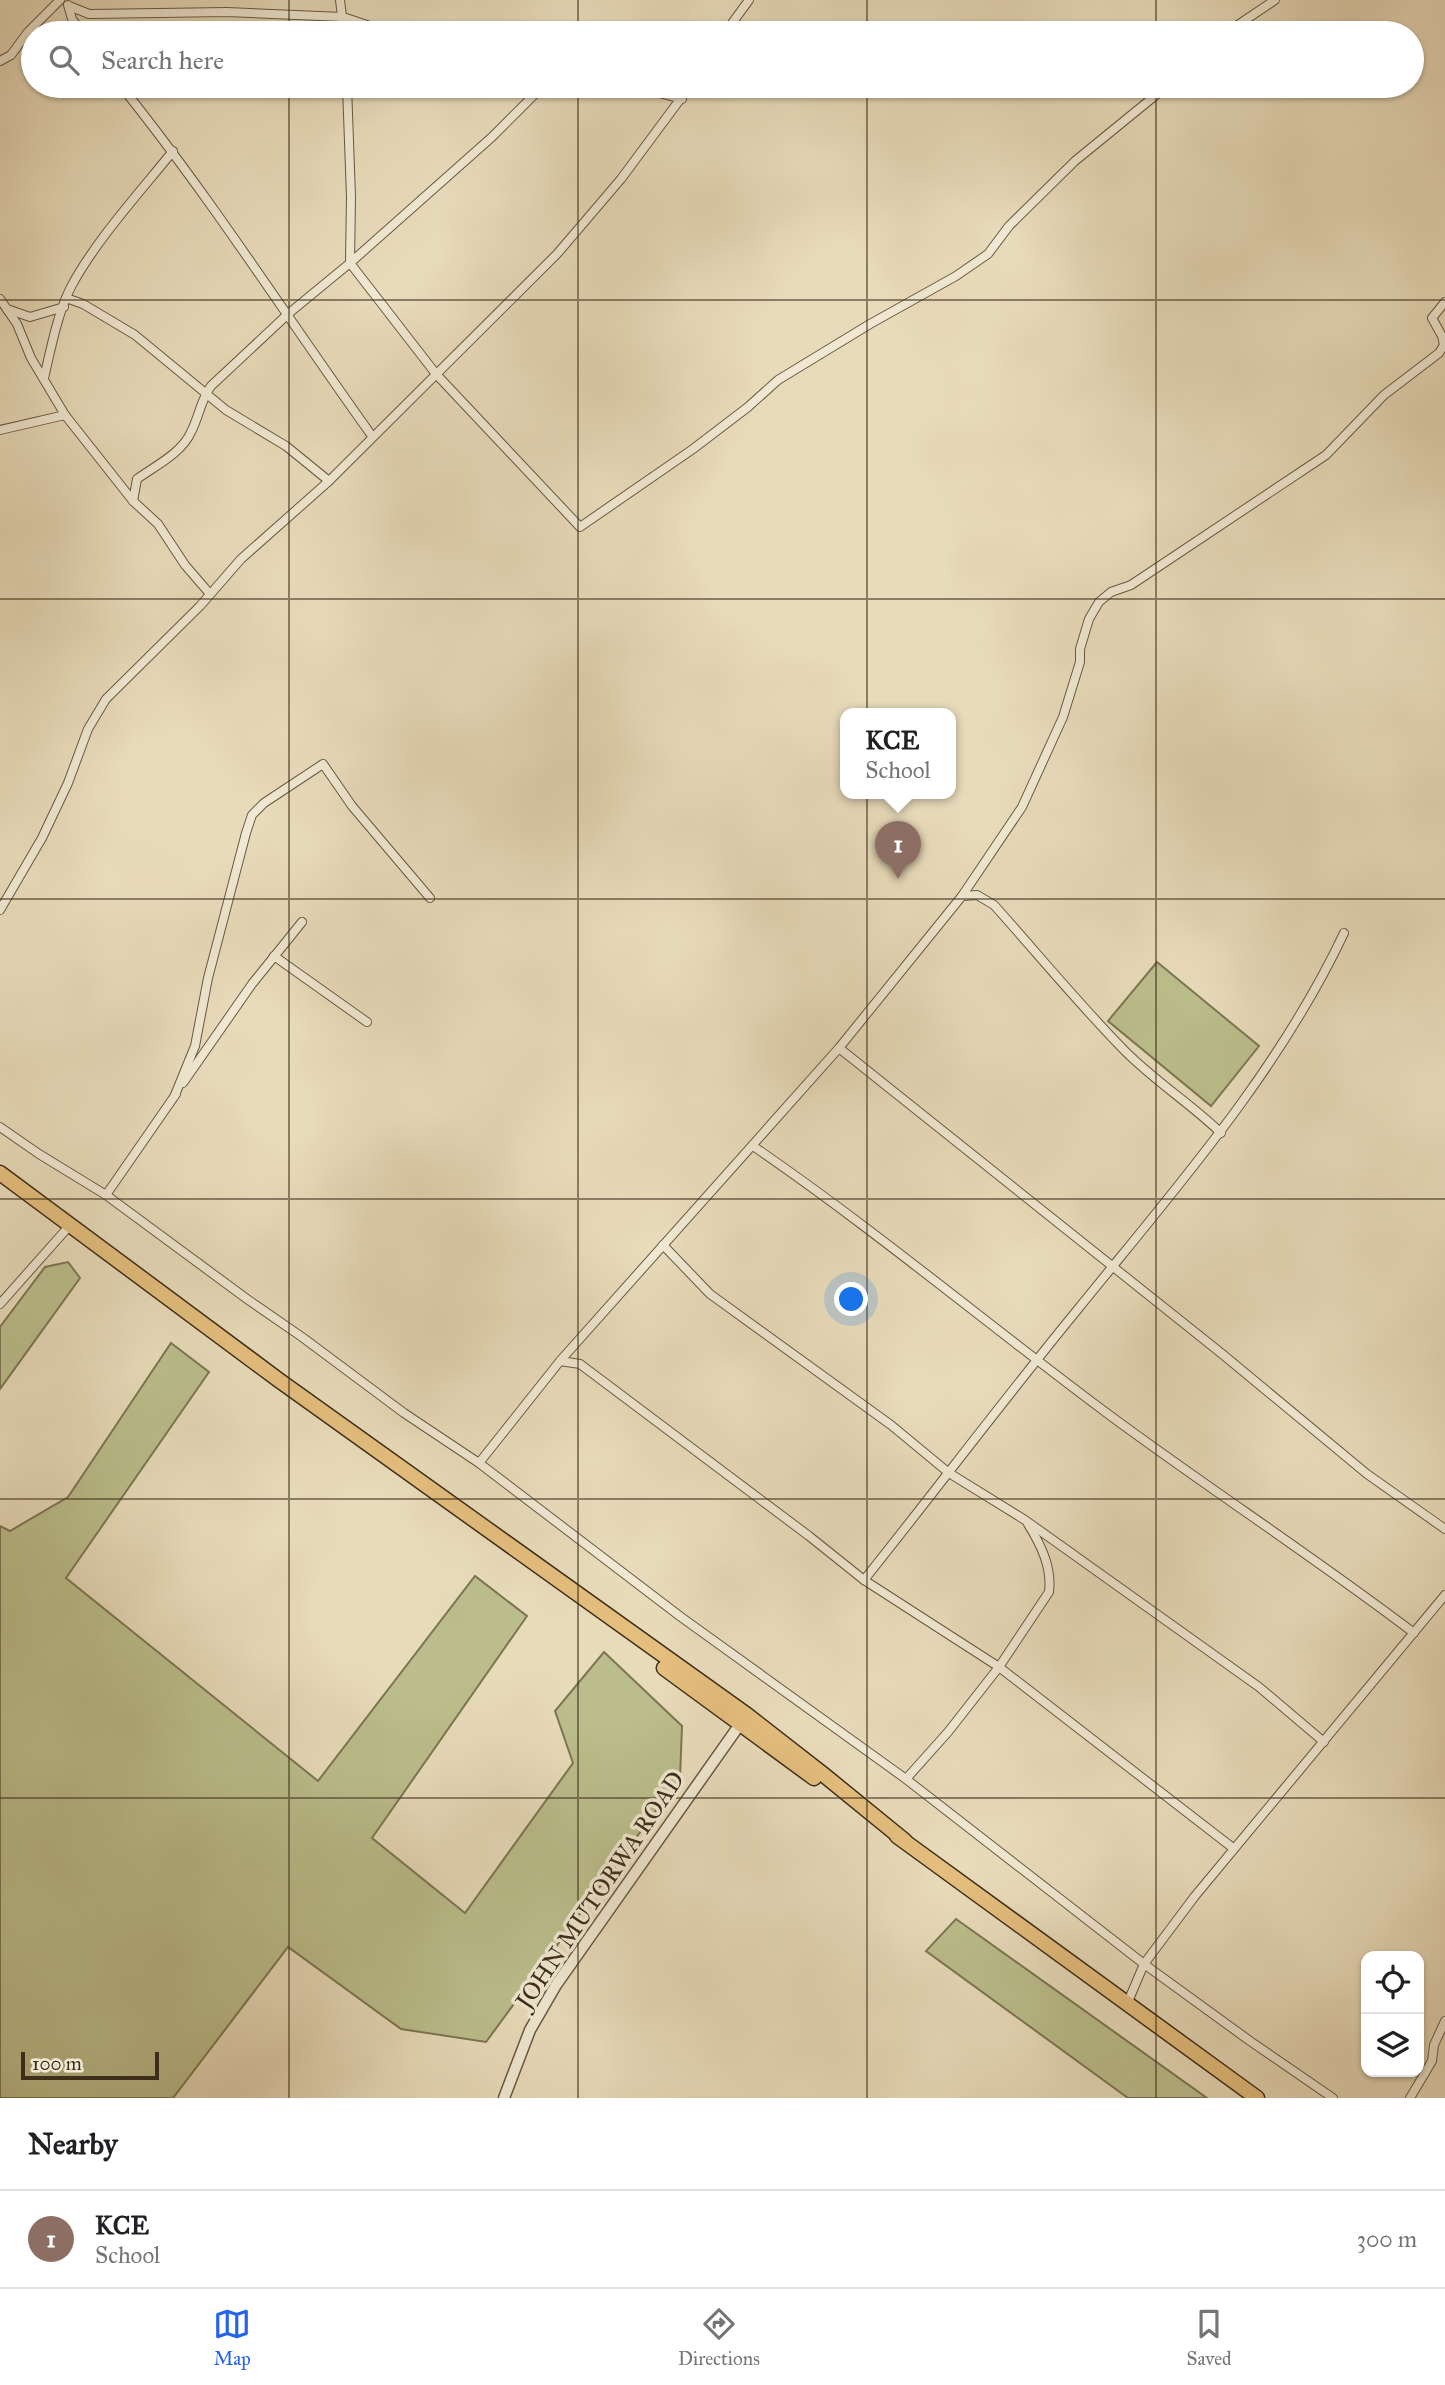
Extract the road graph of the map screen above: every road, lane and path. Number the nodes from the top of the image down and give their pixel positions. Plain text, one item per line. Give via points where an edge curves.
1 (60, 0) edge
2 (340, 0) edge
3 (748, 0) edge
4 (1275, 0) edge
5 (69, 6) junction
6 (343, 17) junction
7 (40, 21) edge
8 (73, 21) edge
9 (343, 21) edge
10 (355, 21) edge
11 (733, 21) edge
12 (1244, 21) edge
13 (21, 42) edge
14 (0, 61) edge
15 (131, 98) edge
16 (347, 98) edge
17 (531, 98) edge
18 (678, 98) edge
19 (1152, 98) edge
20 (682, 99) joint
21 (173, 151) junction
22 (350, 263) junction
23 (0, 299) edge
24 (65, 302) junction
25 (1445, 302) edge
26 (7, 309) junction
27 (288, 314) junction
28 (436, 374) junction
29 (44, 378) junction
30 (206, 393) junction
31 (65, 415) junction
32 (0, 430) edge
33 (372, 436) junction
34 (329, 481) junction
35 (134, 501) junction
36 (210, 594) junction
37 (962, 895) junction
38 (430, 898) dead end
39 (0, 910) edge
40 (302, 922) dead end
41 (1344, 933) dead end
42 (274, 956) junction
43 (367, 1022) dead end
44 (839, 1048) junction
45 (175, 1095) junction
46 (0, 1127) edge
47 (1220, 1133) junction
48 (752, 1146) junction
49 (0, 1173) edge
50 (106, 1195) junction
51 (71, 1224) junction
52 (663, 1245) junction
53 (1112, 1267) junction
54 (0, 1304) edge
55 (1036, 1360) junction
56 (560, 1361) junction
57 (479, 1463) junction
58 (949, 1473) junction
59 (1025, 1520) junction
60 (1445, 1528) edge
61 (864, 1580) junction
62 (1445, 1595) edge
63 (1414, 1633) junction
64 (999, 1667) junction
65 (744, 1720) junction
66 (1324, 1742) junction
67 (906, 1779) junction
68 (1233, 1848) junction
69 (1144, 1964) junction
70 (1127, 2004) junction
71 (1445, 2021) edge
72 (503, 2098) edge
73 (1257, 2098) edge
74 (1333, 2098) edge
75 (1410, 2098) edge

1 - 5 street
1 - 7 street
2 - 6 street
3 - 11 street
4 - 12 street
5 - 6 street via 89,14
5 - 8 street
6 - 9 street
6 - 10 street
13 - 14 street
15 - 21 street
16 - 22 street
17 - 22 street
18 - 20 street
19 - 28 street via 1075,160 1009,226 988,254 778,380 693,449 580,527
20 - 28 street via 557,254
21 - 24 street via 96,250
21 - 27 street
22 - 27 street
22 - 28 street
23 - 26 street
24 - 26 street via 30,317
24 - 29 street
24 - 30 street via 83,304 135,335
25 - 37 street via 1432,318 1444,345 1439,353 1384,394 1326,455 1099,602 1089,620 1063,717 1022,807
26 - 29 street
27 - 30 street
27 - 33 street
28 - 33 street
29 - 31 street
30 - 34 street
30 - 35 street via 190,435 174,453 137,479
31 - 32 street
31 - 35 street
33 - 34 street
34 - 36 street via 241,559
35 - 36 street via 158,524
36 - 39 street via 106,699 88,729 42,838
37 - 44 street
37 - 47 street via 977,895 993,905 1124,1051
38 - 45 street via 352,806 323,764 264,803 252,815 246,833 195,1046
40 - 42 street
41 - 47 street via 1321,983
42 - 43 street
42 - 45 street
44 - 48 street
44 - 53 street
45 - 50 street
46 - 50 street
47 - 53 street
48 - 52 street
48 - 55 street via 890,1245
49 - 51 highway
50 - 57 street
51 - 54 street
51 - 65 highway
52 - 56 street
52 - 58 street via 710,1294 891,1425
53 - 55 street
53 - 60 street via 1367,1474
55 - 58 street
55 - 63 street
56 - 57 street
56 - 61 street via 580,1364
57 - 67 street via 681,1617
58 - 59 street
58 - 61 street
59 - 64 street via 1041,1545 1049,1592
59 - 66 street via 1259,1687
61 - 64 street
62 - 63 street
63 - 66 street
64 - 67 street
64 - 68 street
65 - 70 highway
65 - 72 street, JOHN MUTORWA ROAD via 556,1985 530,2030
66 - 68 street
67 - 69 street
68 - 69 street
69 - 70 street
69 - 74 street
70 - 73 highway
71 - 75 street via 1432,2061

